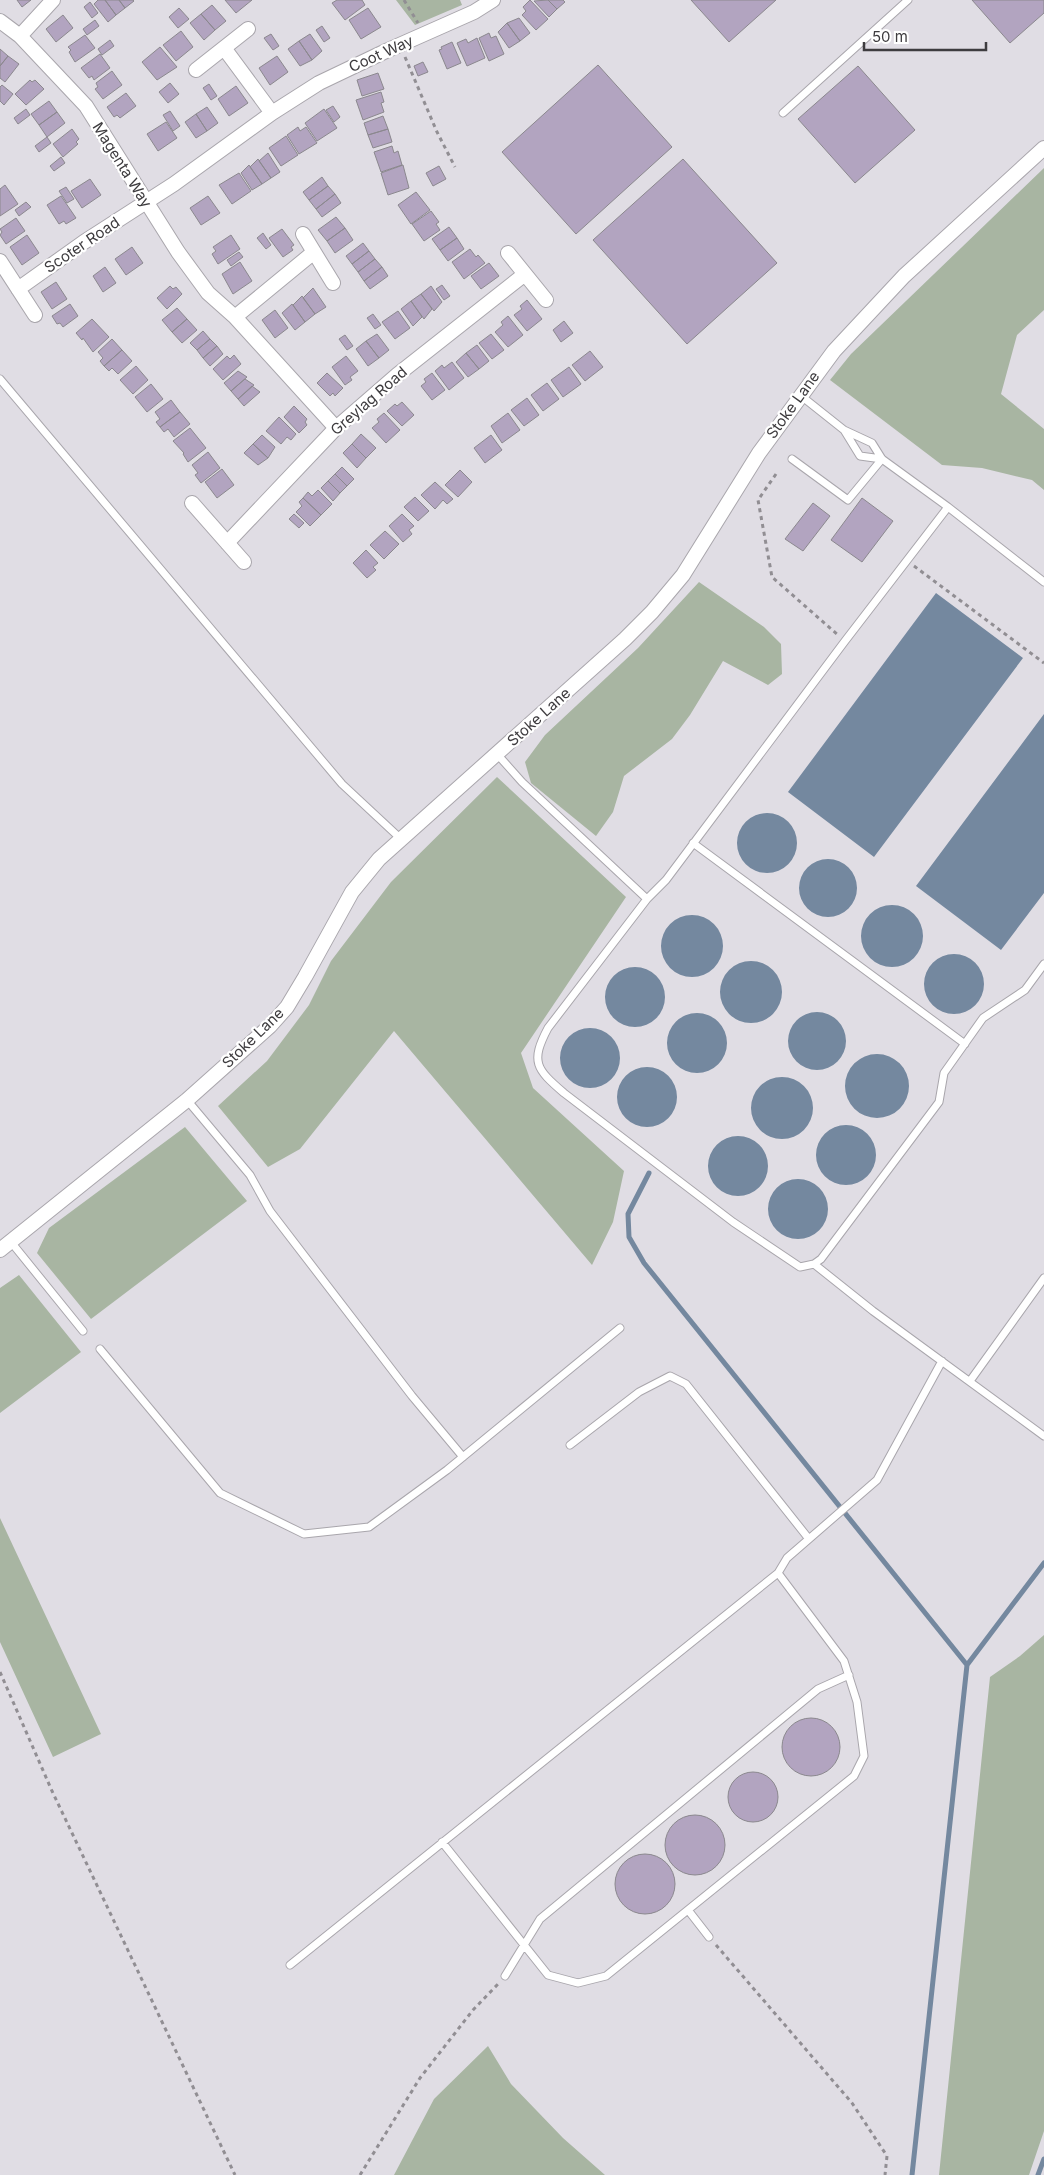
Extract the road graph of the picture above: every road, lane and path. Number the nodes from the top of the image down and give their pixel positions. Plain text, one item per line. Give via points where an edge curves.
1 (53, 0) edge
2 (404, 0) edge
3 (493, 0) edge
4 (908, 0) edge
5 (0, 20) edge
6 (248, 29) dead end
7 (425, 35) junction
8 (20, 36) junction
9 (400, 44) junction
10 (224, 48) junction
11 (196, 70) dead end
12 (783, 112) dead end
13 (272, 113) junction
14 (1044, 148) edge
15 (455, 167) dead end
16 (146, 203) junction
17 (303, 234) dead end
18 (314, 252) junction
19 (508, 253) dead end
20 (0, 261) edge
21 (525, 274) junction
22 (333, 283) dead end
23 (18, 288) junction
24 (546, 300) dead end
25 (35, 315) dead end
26 (235, 317) junction
27 (0, 378) edge
28 (800, 395) junction
29 (336, 428) junction
30 (844, 430) junction
31 (792, 459) dead end
32 (882, 459) junction
33 (776, 474) dead end
34 (192, 503) dead end
35 (948, 507) junction
36 (227, 543) junction
37 (244, 562) dead end
38 (898, 571) junction
39 (1044, 582) edge
40 (844, 641) junction
41 (1044, 663) edge
42 (497, 754) junction
43 (401, 839) junction
44 (693, 842) junction
45 (646, 899) junction
46 (1044, 964) edge
47 (965, 1044) junction
48 (187, 1100) junction
49 (5, 1246) edge
50 (814, 1264) junction
51 (1044, 1278) edge
52 (620, 1328) dead end
53 (83, 1331) dead end
54 (100, 1349) dead end
55 (942, 1361) junction
56 (970, 1381) junction
57 (1044, 1436) edge
58 (570, 1445) dead end
59 (463, 1456) junction
60 (809, 1539) junction
61 (778, 1573) junction
62 (0, 1672) edge
63 (849, 1675) junction
64 (442, 1842) junction
65 (688, 1910) junction
66 (708, 1937) joint
67 (524, 1945) junction
68 (290, 1965) dead end
69 (505, 1976) joint
70 (235, 2175) edge
71 (360, 2175) edge
72 (885, 2175) edge

1 - 8 street
2 - 7 path
3 - 7 street, Coot Way
4 - 12 lane
5 - 8 street, Magenta Way
6 - 10 street
7 - 9 street, Coot Way
8 - 16 street, Magenta Way via 86,106
9 - 13 street, Coot Way via 331,76
9 - 15 path
10 - 11 street
10 - 13 street
13 - 16 street, Coot Way
14 - 28 street, Stoke Lane via 904,276 834,351
16 - 23 street, Scoter Road
16 - 26 street, Magenta Way via 208,293
17 - 18 street
18 - 22 street
18 - 26 street
19 - 21 street
20 - 23 street
21 - 24 street
21 - 29 street, Greylag Road via 397,375
23 - 25 street
26 - 29 street, Magenta Way
27 - 43 lane via 342,784
28 - 30 lane
28 - 42 street, Stoke Lane via 759,453 683,575 625,639
29 - 36 street, Greylag Road
30 - 32 lane via 872,443
30 - 32 lane via 860,456
31 - 32 lane via 848,500
32 - 35 lane
33 - 40 path via 758,500 772,577
34 - 36 street
35 - 38 lane
35 - 39 lane
36 - 37 street
38 - 40 lane
38 - 41 path via 914,566
40 - 44 lane
42 - 43 street, Stoke Lane
42 - 45 lane via 522,782
43 - 48 street, Stoke Lane via 379,859 352,892 286,1007 270,1026
44 - 45 lane via 666,880
44 - 47 lane
45 - 50 lane via 548,1028 539,1046 537,1061 543,1075 733,1222 800,1267
46 - 47 lane via 1025,990 983,1018
47 - 50 lane via 944,1073 939,1102
48 - 49 street, Stoke Lane
48 - 59 lane via 250,1174 270,1211 412,1396
49 - 53 lane
50 - 55 lane
51 - 56 lane
52 - 59 lane
54 - 59 lane via 220,1493 304,1534 369,1526
55 - 56 lane
55 - 60 lane via 877,1480
56 - 57 lane
58 - 60 lane via 639,1392 670,1376 686,1384
60 - 61 lane via 787,1558
61 - 63 lane via 844,1661
61 - 64 lane
62 - 70 path via 56,1799
63 - 65 lane via 857,1702 864,1756 854,1776
63 - 67 lane via 818,1689 555,1906 540,1919
64 - 67 lane
64 - 68 lane
65 - 66 lane
65 - 67 lane via 606,1976 578,1983 548,1975
66 - 72 path via 852,2103 887,2156
67 - 69 lane
69 - 71 path via 473,2010 420,2078

